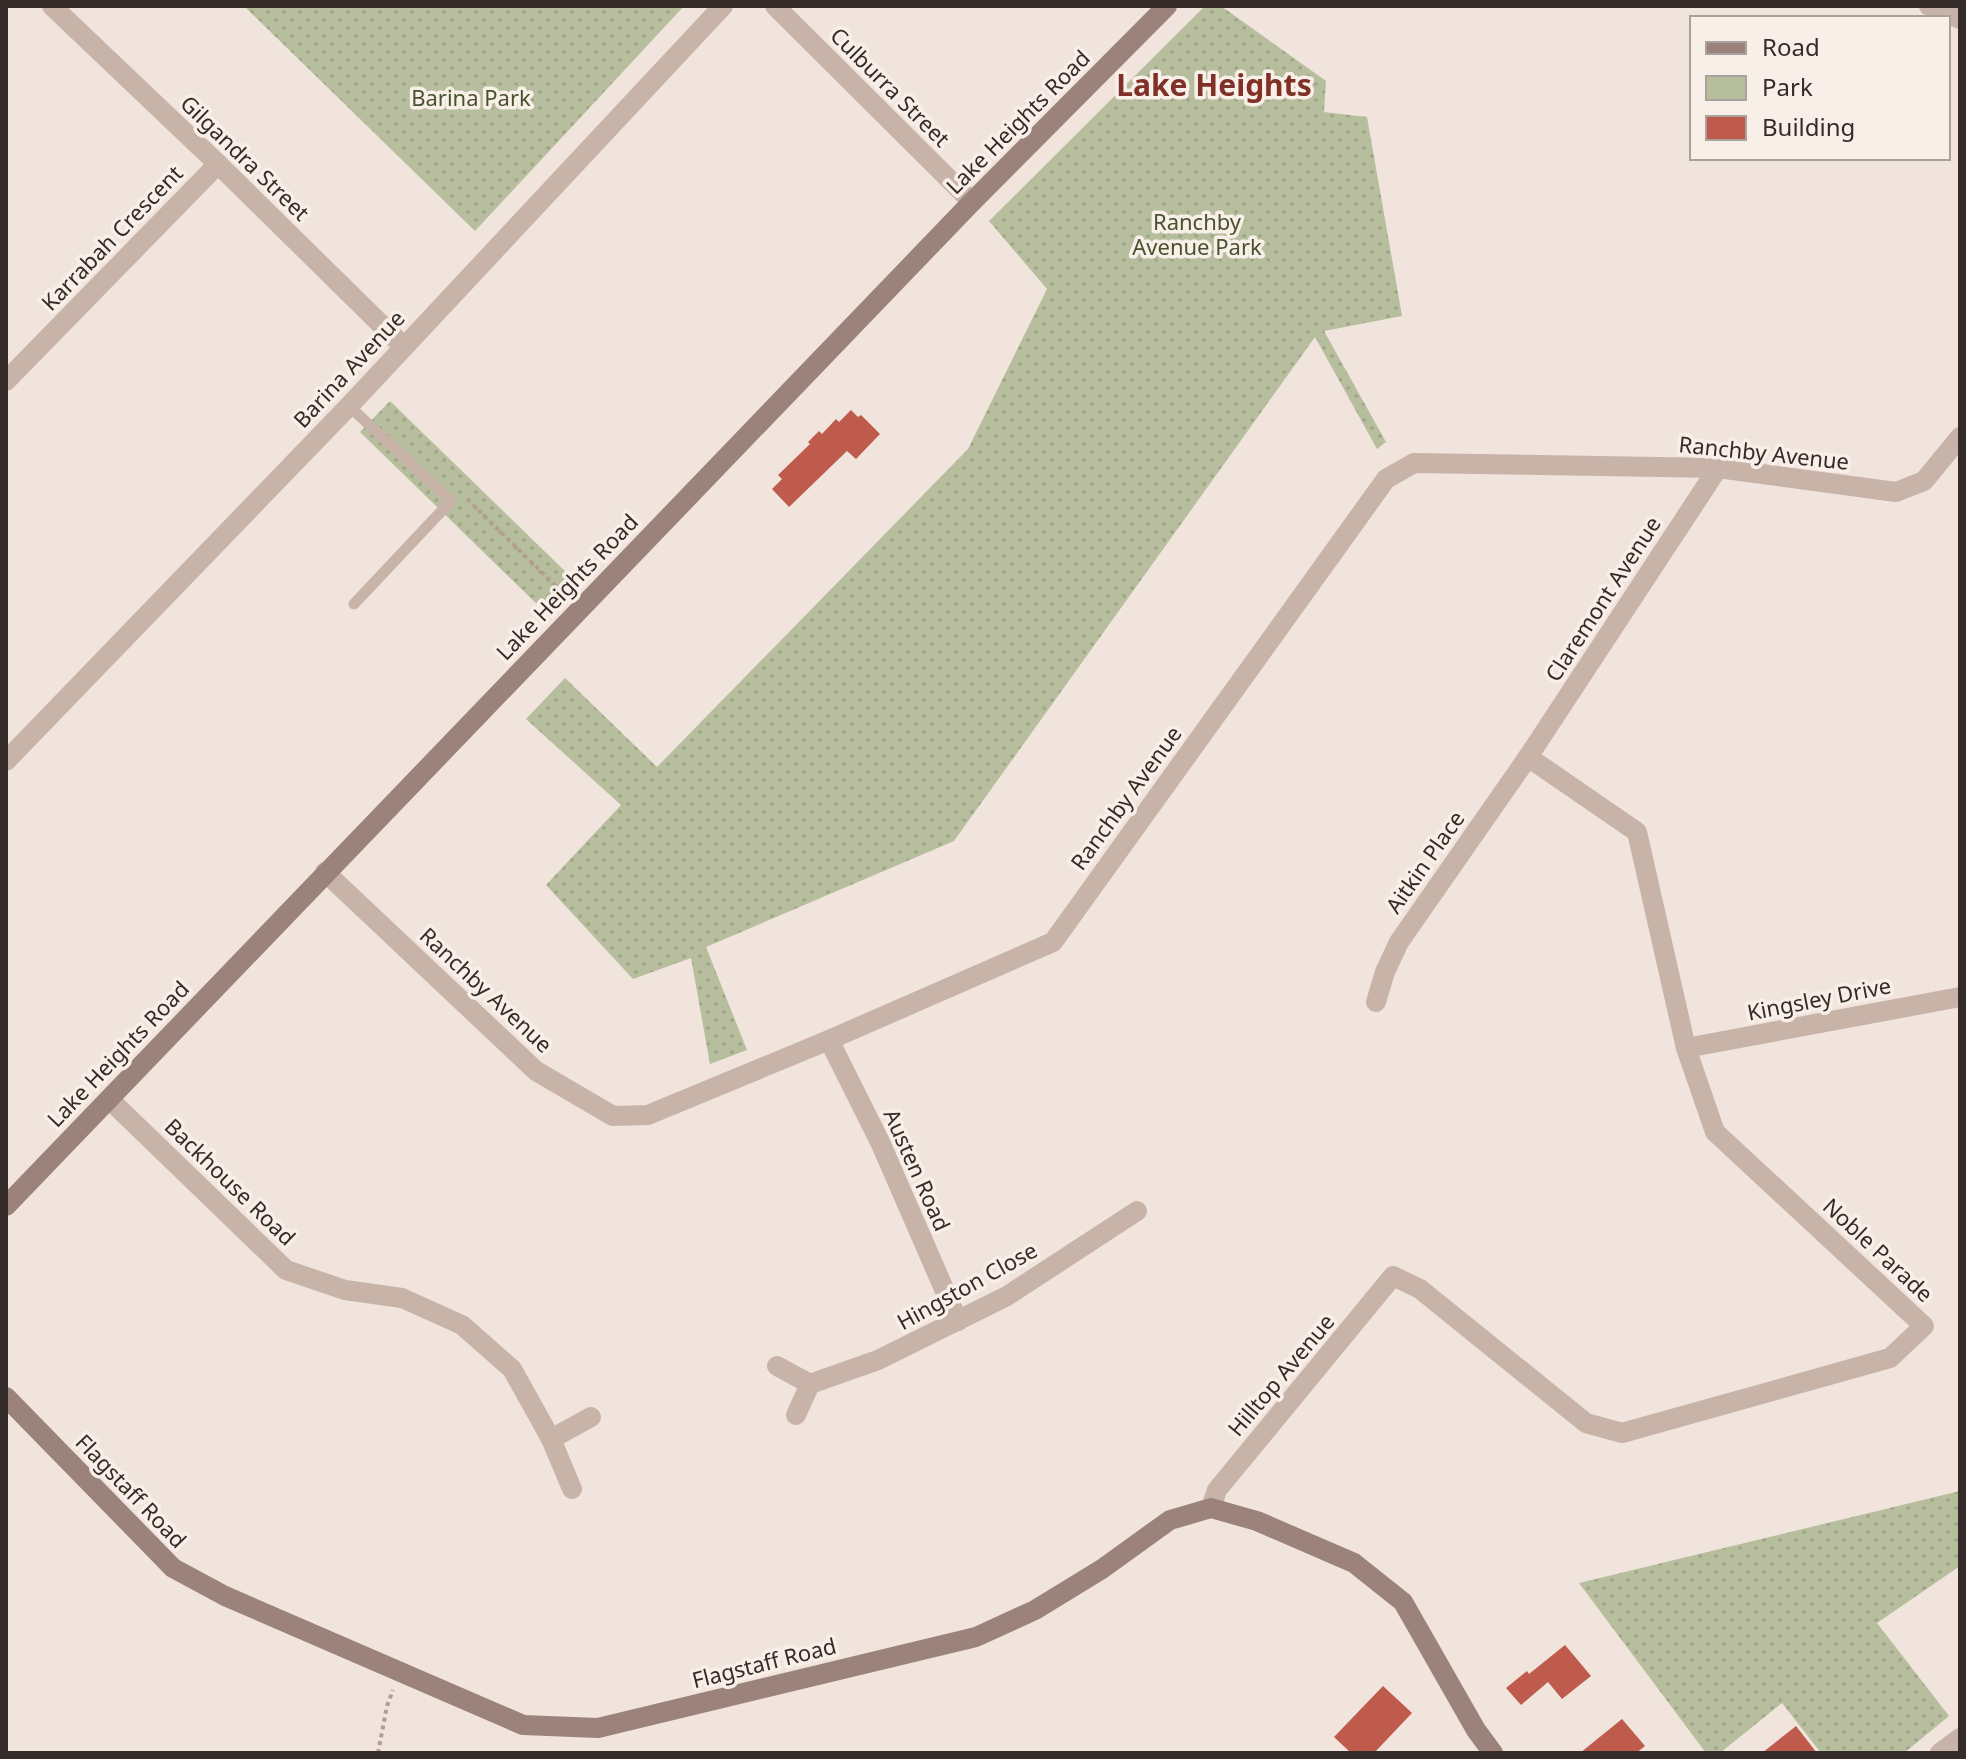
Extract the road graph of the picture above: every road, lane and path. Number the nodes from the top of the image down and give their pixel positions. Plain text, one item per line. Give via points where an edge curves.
1 (52, 6) edge
2 (723, 6) edge
3 (775, 6) edge
4 (1167, 6) edge
5 (1929, 6) edge
6 (1960, 19) edge
7 (218, 164) junction
8 (972, 202) junction
9 (403, 346) junction
10 (6, 381) edge
11 (349, 406) junction
12 (1960, 437) edge
13 (1718, 468) junction
14 (457, 490) dead end
15 (354, 604) dead end
16 (580, 609) junction
17 (1528, 757) junction
18 (6, 761) edge
19 (325, 872) junction
20 (1960, 997) edge
21 (1376, 1002) dead end
22 (829, 1040) junction
23 (1686, 1048) junction
24 (109, 1099) junction
25 (6, 1206) edge
26 (1137, 1211) dead end
27 (1393, 1276) joint
28 (958, 1321) junction
29 (777, 1366) dead end
30 (810, 1384) junction
31 (6, 1397) edge
32 (796, 1415) dead end
33 (591, 1417) dead end
34 (551, 1439) junction
35 (572, 1489) dead end
36 (1211, 1508) junction
37 (401, 1671) junction
38 (1960, 1738) edge
39 (378, 1753) edge
40 (1493, 1753) edge
41 (1940, 1753) edge

1 - 7 street, Gilgandra Street
2 - 9 street, Barina Avenue
3 - 8 street, Culburra Street
4 - 8 main road, Lake Heights Road
5 - 6 street
7 - 9 street, Gilgandra Street
7 - 10 street, Karrabah Crescent
8 - 16 main road, Lake Heights Road
9 - 11 street, Barina Avenue
11 - 15 lane via 451,501
11 - 18 street, Barina Avenue
12 - 13 street, Ranchby Avenue via 1924,481 1896,492
13 - 17 street, Claremont Avenue
13 - 22 street, Ranchby Avenue via 1414,463 1386,479 1053,942
14 - 16 path
16 - 19 main road, Lake Heights Road
17 - 21 street, Aitkin Place via 1399,942
17 - 23 street, Noble Parade via 1637,832
19 - 22 street, Ranchby Avenue via 536,1071 613,1116 648,1115
19 - 24 main road, Lake Heights Road
20 - 23 street, Kingsley Drive
22 - 28 street, Austen Road
23 - 27 street, Noble Parade via 1715,1132 1924,1326 1890,1358 1622,1433 1586,1423 1420,1289
24 - 25 main road, Lake Heights Road
24 - 34 street, Backhouse Road via 286,1270 345,1290 402,1298 462,1325 512,1369
26 - 28 street, Hingston Close via 1007,1296
27 - 36 street, Hilltop Avenue via 1217,1490
28 - 30 street, Hingston Close via 878,1360
29 - 30 street
30 - 32 street
31 - 37 main road, Flagstaff Road via 173,1568 225,1596
33 - 34 street
34 - 35 street, Backhouse Road
36 - 37 main road, Flagstaff Road via 1170,1520 1035,1610 976,1637 598,1728 523,1725
36 - 40 main road via 1257,1521 1354,1563 1403,1602
37 - 39 path via 387,1706
38 - 41 street

